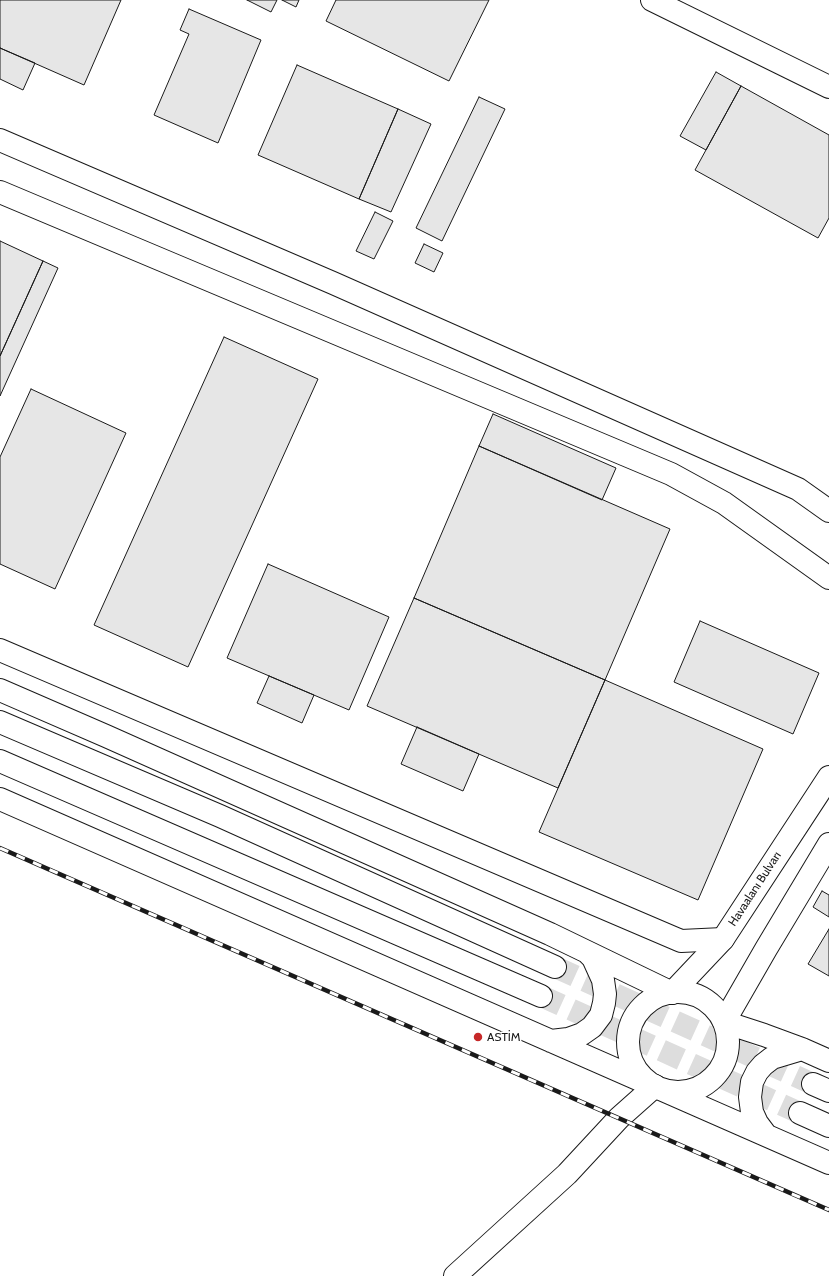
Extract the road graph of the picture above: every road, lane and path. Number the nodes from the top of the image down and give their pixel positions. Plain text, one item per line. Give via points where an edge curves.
1 (652, 0) edge
2 (829, 87) edge
3 (0, 140) edge
4 (0, 192) edge
5 (829, 511) edge
6 (829, 578) edge
7 (0, 650) edge
8 (0, 690) edge
9 (0, 722) edge
10 (0, 761) edge
11 (829, 776) edge
12 (0, 799) edge
13 (829, 844) edge
14 (723, 939) junction
15 (587, 952) junction
16 (555, 967) tunnel mouth
17 (672, 993) junction
18 (541, 996) tunnel mouth
19 (724, 1022) junction
20 (550, 1041) junction
21 (802, 1049) junction
22 (829, 1061) edge
23 (655, 1086) junction
24 (800, 1113) tunnel mouth
25 (829, 1126) edge
26 (766, 1135) junction
27 (829, 1163) edge
28 (455, 1276) edge

1 - 2 main road
3 - 5 main road via 326,280 798,489
4 - 6 main road via 671,474 724,503
7 - 14 main road via 681,941
8 - 15 main road
9 - 16 main road via 220,816
10 - 18 main road
11 - 14 main road, Havaalanı Bulvarı
12 - 20 main road
13 - 19 main road
14 - 17 main road, Havaalanı Bulvarı
15 - 17 main road
15 - 20 main road via 593,958 603,980 604,999 601,1015 592,1027 582,1034
17 - 19 main road via 688,993 703,999 715,1009
17 - 23 main road via 657,997 644,1006 634,1019 629,1033 629,1049 633,1064 642,1077
19 - 21 main road
19 - 23 main road via 728,1037 727,1053 722,1067 712,1079 700,1088 685,1092 669,1091
20 - 23 main road
21 - 22 main road
21 - 26 main road via 772,1058 757,1072 752,1082 752,1112
23 - 26 main road
23 - 28 main road via 619,1118 567,1174
24 - 25 main road
26 - 27 main road

